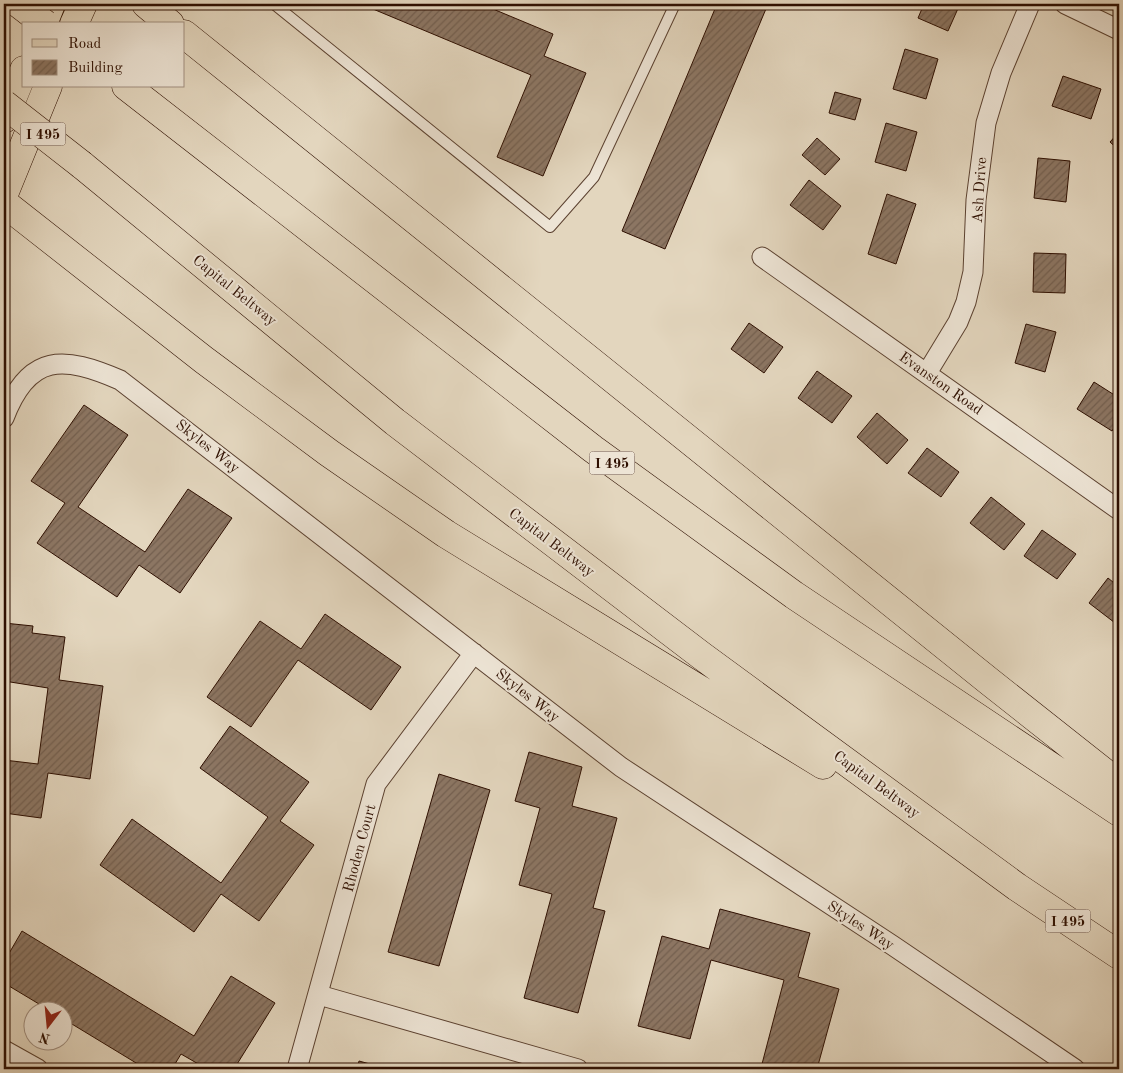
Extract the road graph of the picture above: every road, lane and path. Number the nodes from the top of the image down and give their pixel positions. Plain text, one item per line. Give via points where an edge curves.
1 (19, 4) edge
2 (51, 4) edge
3 (83, 4) edge
4 (146, 4) edge
5 (274, 4) edge
6 (674, 4) edge
7 (1030, 4) edge
8 (1065, 4) edge
9 (42, 22) edge
10 (45, 22) edge
11 (75, 22) edge
12 (168, 22) edge
13 (1119, 30) edge
14 (185, 35) edge
15 (22, 75) edge
16 (47, 88) edge
17 (129, 88) edge
18 (4, 104) edge
19 (4, 119) edge
20 (4, 194) edge
21 (4, 203) edge
22 (762, 257) dead end
23 (927, 373) junction
24 (4, 418) edge
25 (1119, 510) edge
26 (474, 653) junction
27 (1119, 784) edge
28 (1119, 812) edge
29 (1017, 888) junction
30 (1119, 956) edge
31 (319, 996) junction
32 (4, 1050) edge
33 (38, 1069) edge
34 (297, 1069) edge
35 (578, 1069) edge
36 (1074, 1069) edge

1 - 9 main road, bridge
2 - 10 main road
3 - 11 main road
4 - 12 main road
5 - 6 lane via 550,227 594,178
7 - 23 street, Ash Drive via 1001,73 986,123 976,200 973,272 966,302 958,322
8 - 13 street
14 - 27 main road
15 - 19 main road
16 - 20 main road
17 - 28 main road, I 495 via 593,449 794,595
18 - 29 main road, Capital Beltway / I 495, bridge via 82,164 395,422 702,656
21 - 29 main road via 328,452 446,534 628,648 909,816
22 - 23 street, Evanston Road
23 - 25 street, Evanston Road
24 - 26 street, Skyles Way via 20,385 37,370 50,364 84,365 120,380
26 - 31 street, Rhoden Court via 376,784
26 - 36 street, Skyles Way via 621,767
29 - 30 main road, Capital Beltway / I 495
31 - 34 street, Rhoden Court
31 - 35 street
32 - 33 street

